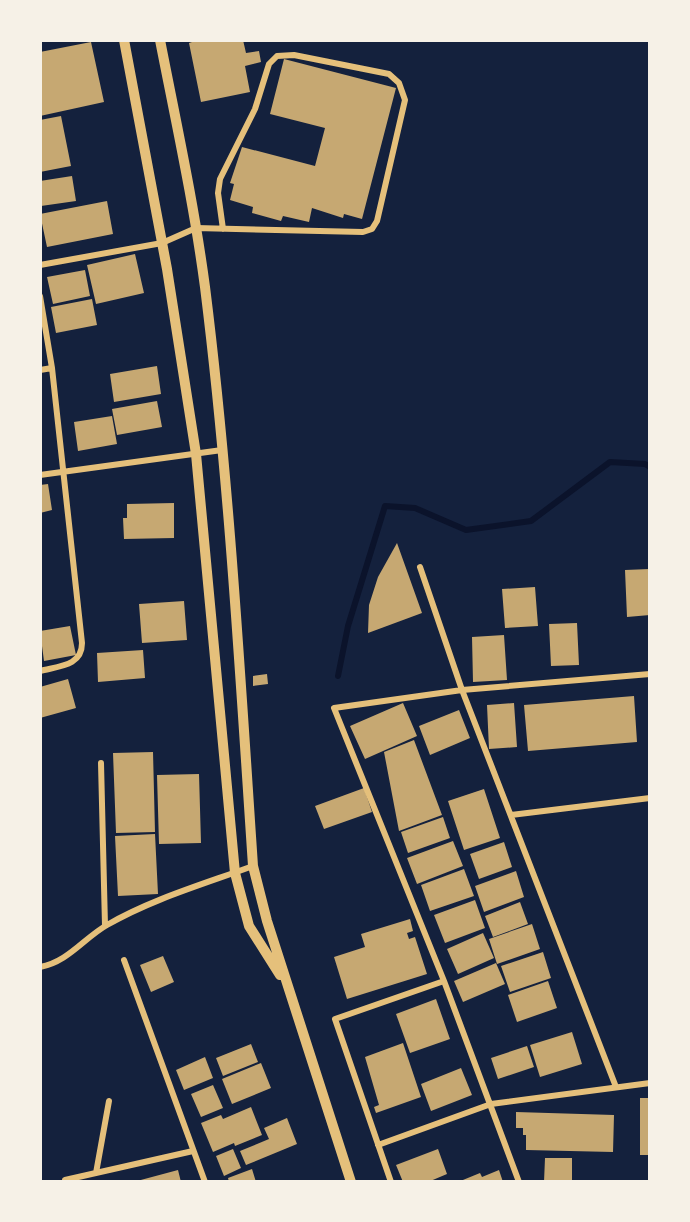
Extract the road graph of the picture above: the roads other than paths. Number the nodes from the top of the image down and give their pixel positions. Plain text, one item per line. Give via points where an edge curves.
1 (124, 40) edge
2 (160, 40) edge
3 (196, 228) junction
4 (223, 229) junction
5 (162, 243) junction
6 (40, 265) edge
7 (40, 296) edge
8 (52, 368) junction
9 (40, 370) edge
10 (222, 450) junction
11 (196, 454) junction
12 (63, 471) junction
13 (40, 475) edge
14 (420, 567) dead end
15 (40, 671) edge
16 (650, 674) edge
17 (462, 690) junction
18 (100, 763) dead end
19 (650, 798) edge
20 (511, 815) junction
21 (253, 866) junction
22 (235, 873) junction
23 (105, 926) junction
24 (124, 960) dead end
25 (40, 967) edge
26 (444, 981) junction
27 (289, 991) junction
28 (650, 1083) edge
29 (616, 1087) junction
30 (109, 1101) dead end
31 (491, 1104) junction
32 (378, 1145) junction
33 (193, 1151) junction
34 (96, 1173) junction
35 (65, 1180) edge
36 (205, 1182) edge
37 (351, 1182) edge
38 (391, 1182) edge
39 (519, 1182) edge

1 - 5 street
2 - 3 street
3 - 4 street
3 - 5 street
3 - 10 street
4 - 4 street via 372,229 405,100 399,83 389,74 294,55 277,56 269,64 255,109 220,178
5 - 6 street
5 - 11 street
7 - 8 street
8 - 9 street
8 - 12 street
10 - 11 street
10 - 21 street
11 - 12 street
11 - 22 street
12 - 13 street
12 - 15 street via 82,653 71,663
14 - 17 street
16 - 17 street
17 - 20 street
17 - 26 street via 334,708
18 - 23 street
19 - 20 street
20 - 29 street
21 - 22 street
21 - 27 street
22 - 23 street via 159,900
22 - 27 street via 249,926
23 - 25 street via 74,951
24 - 33 street
26 - 31 street
26 - 32 street via 335,1019
27 - 37 street
28 - 29 street
29 - 31 street
30 - 34 street
31 - 32 street
31 - 39 street
32 - 38 street
33 - 34 street
33 - 36 street
34 - 35 street

